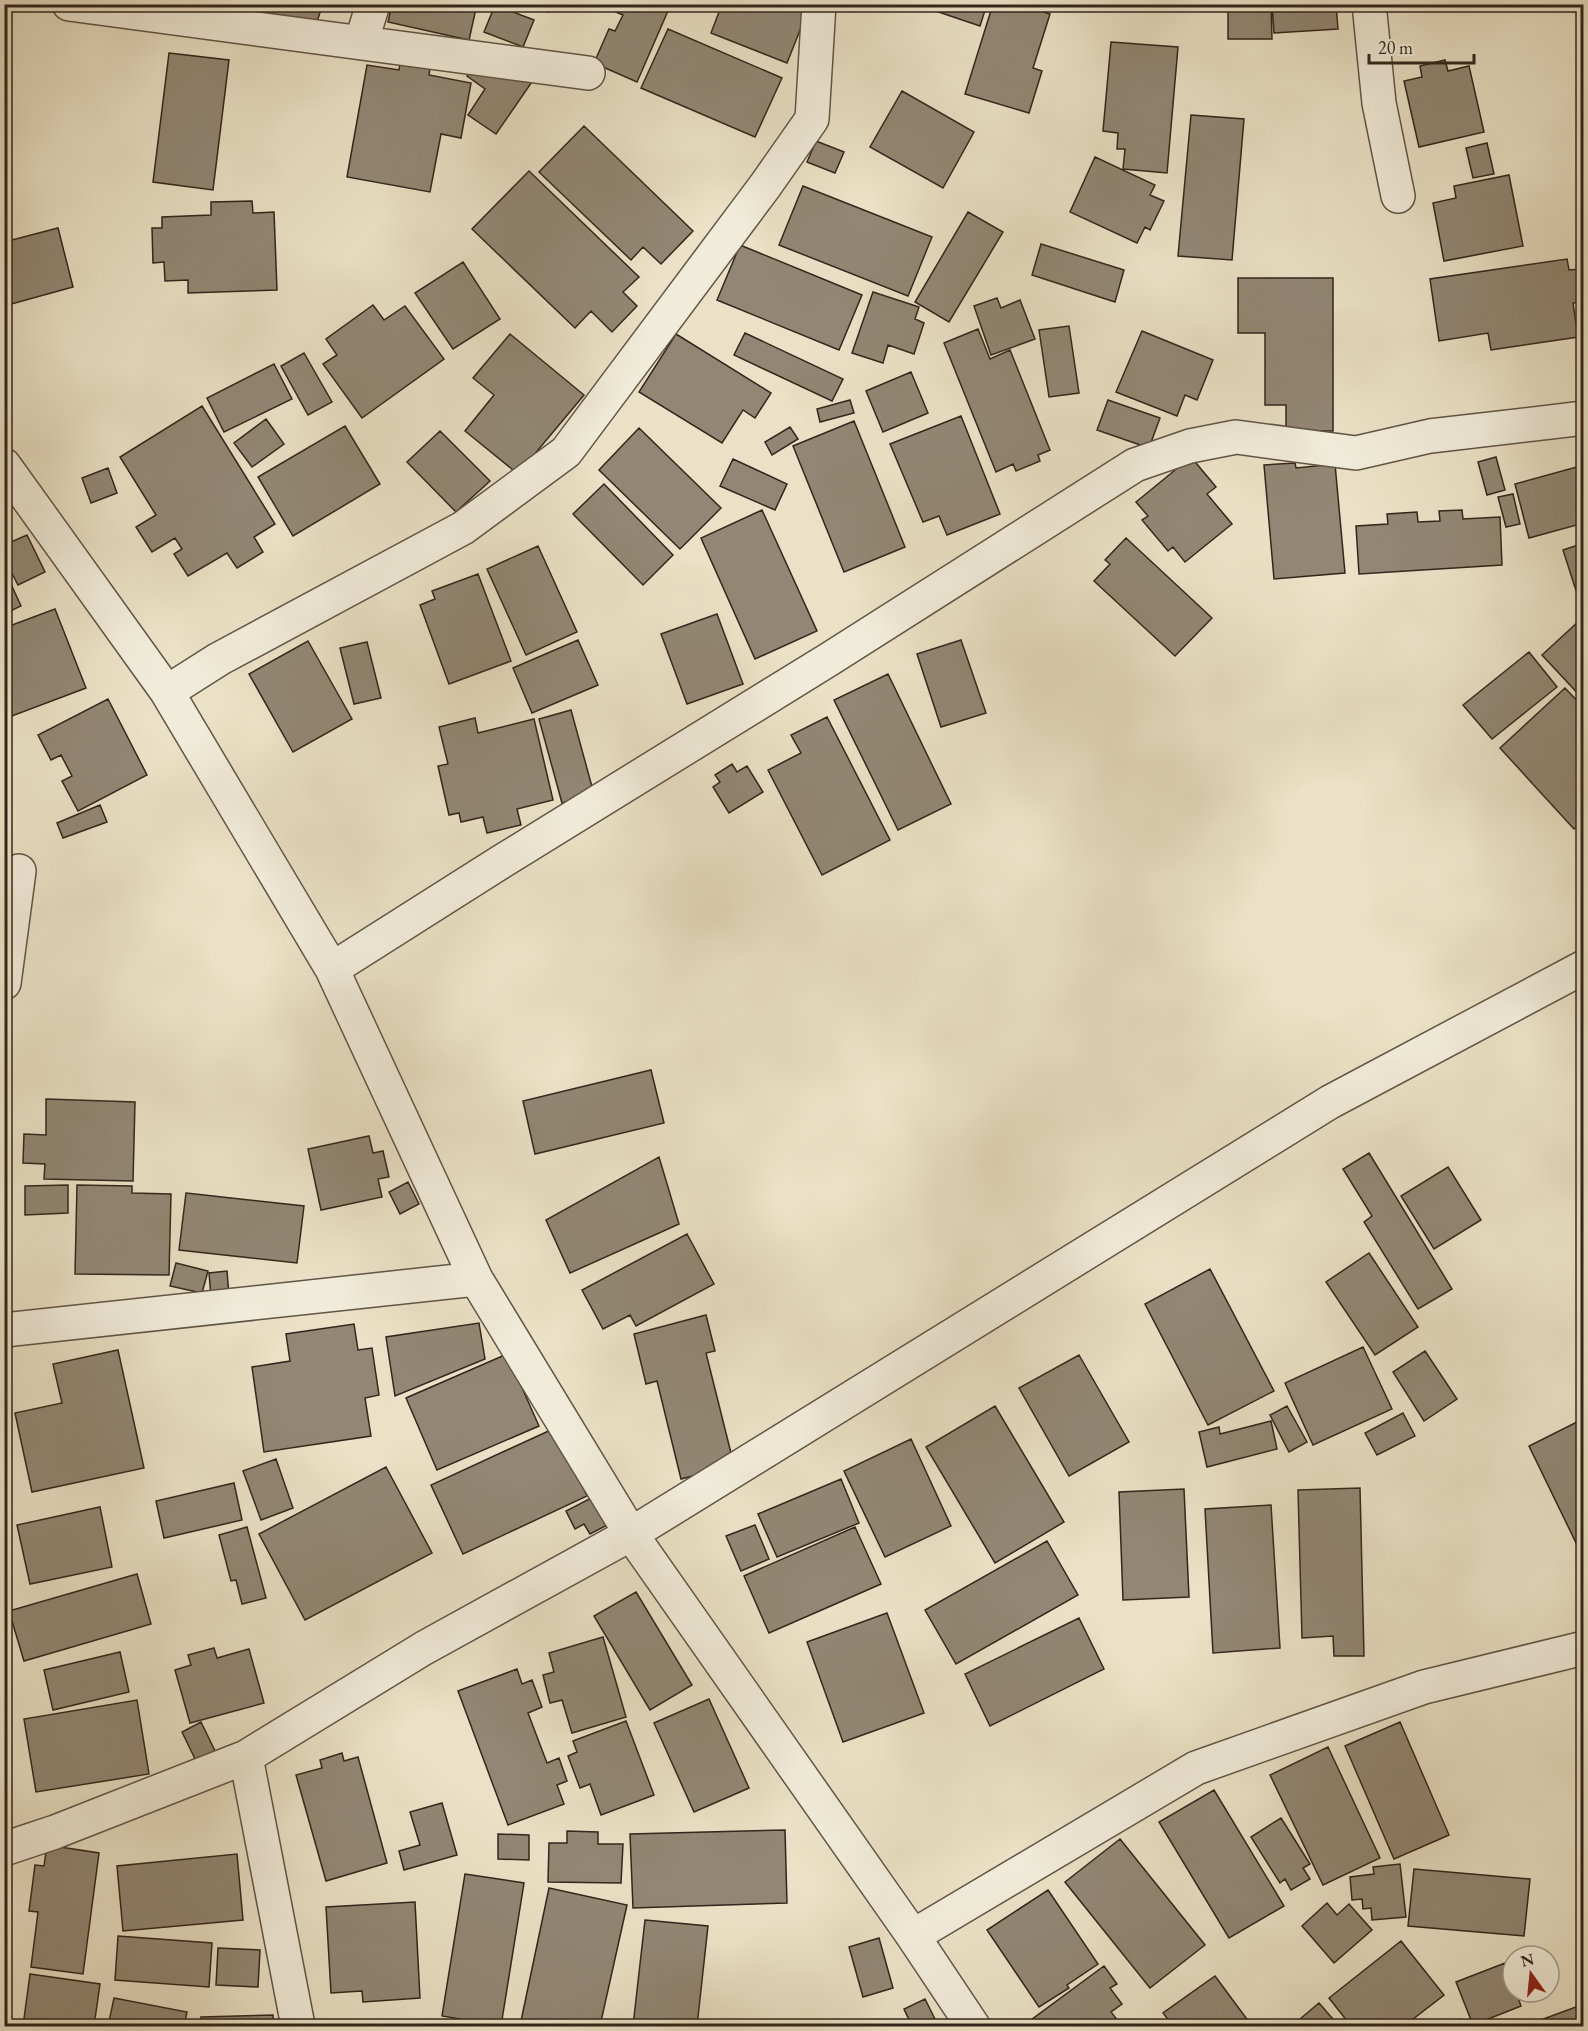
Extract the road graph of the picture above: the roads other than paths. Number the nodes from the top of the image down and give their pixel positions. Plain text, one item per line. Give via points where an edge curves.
1 (69, 4) edge
2 (373, 4) edge
3 (819, 4) edge
4 (1369, 4) edge
5 (361, 44) junction
6 (588, 73) dead end
7 (1398, 196) dead end
8 (1584, 418) edge
9 (4, 465) edge
10 (167, 692) junction
11 (19, 871) dead end
12 (1584, 967) edge
13 (332, 969) junction
14 (4, 983) edge
15 (476, 1279) junction
16 (4, 1330) edge
17 (630, 1534) junction
18 (1584, 1648) edge
19 (246, 1757) junction
20 (4, 1849) edge
21 (913, 1936) junction
22 (298, 2026) edge
23 (973, 2026) edge

1 - 5 street
2 - 5 street
3 - 10 street via 812,119 566,452 463,528 219,659
4 - 7 street via 1379,103
5 - 6 street
8 - 13 street via 1430,436 1356,453 1236,436 1135,465
9 - 10 street
10 - 13 street
11 - 14 street
12 - 17 street via 1330,1102
13 - 15 street
15 - 16 street
15 - 17 street
17 - 19 street via 424,1647
17 - 21 street
18 - 21 street via 1424,1687 1196,1768
19 - 20 street
19 - 22 street
21 - 23 street

